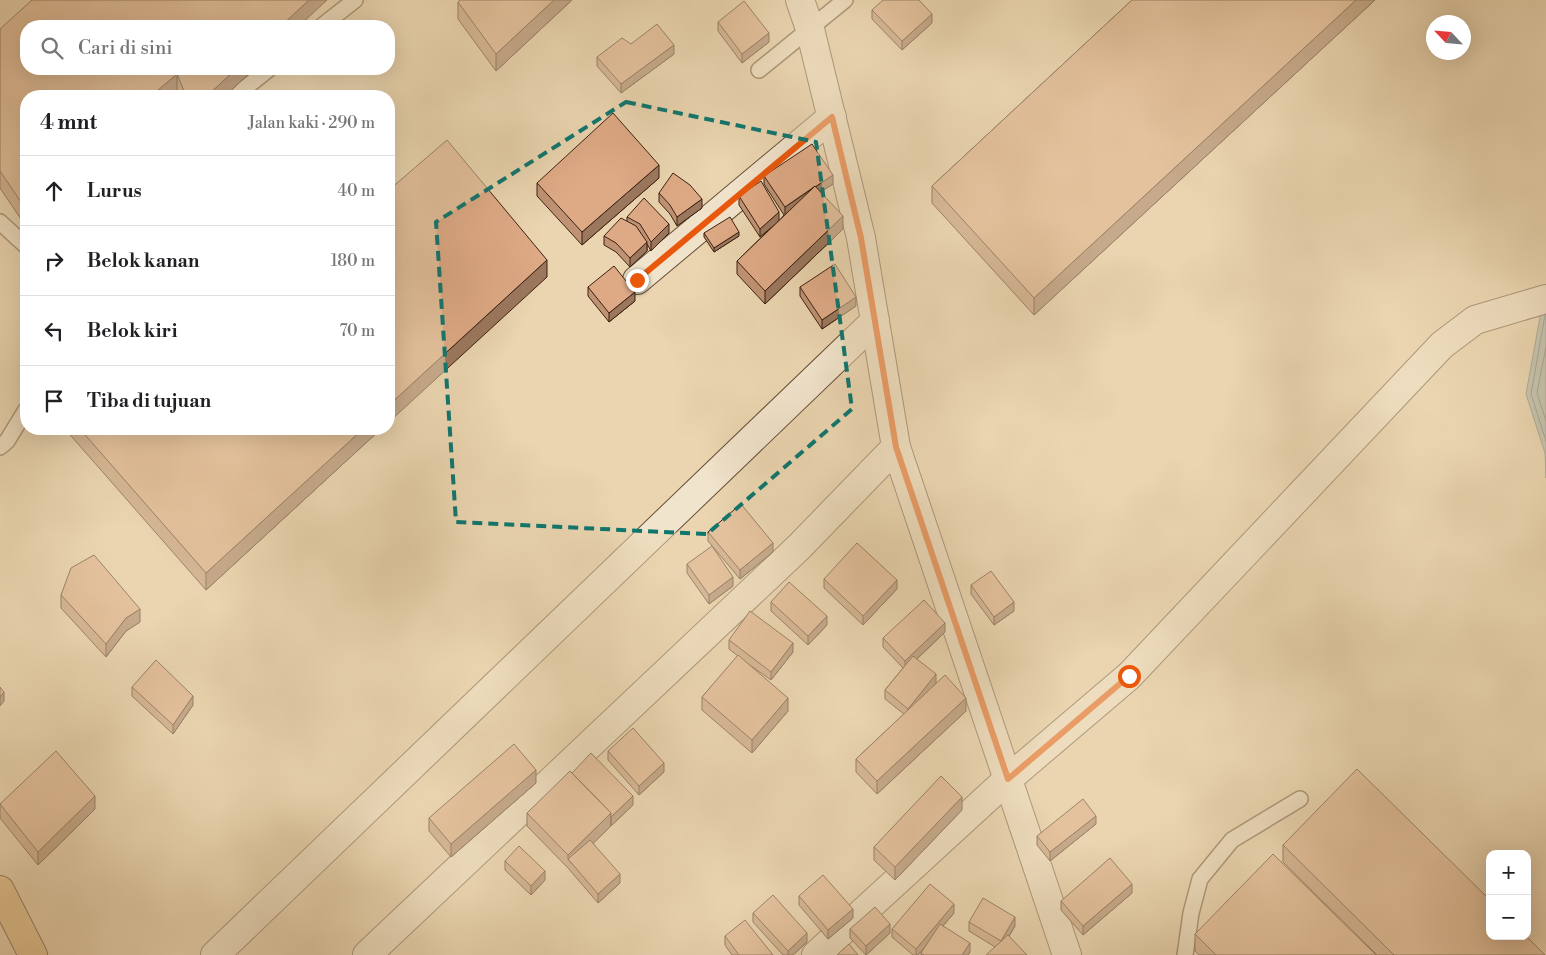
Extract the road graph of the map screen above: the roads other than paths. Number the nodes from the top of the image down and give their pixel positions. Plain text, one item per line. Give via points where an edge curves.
1 (355, 0) edge
2 (800, 0) edge
3 (845, 0) edge
4 (330, 20) edge
5 (810, 29) junction
6 (759, 70) dead end
7 (261, 75) edge
8 (243, 90) edge
9 (832, 117) junction
10 (0, 222) edge
11 (20, 240) edge
12 (637, 280) dead end
13 (1546, 299) edge
14 (875, 321) junction
15 (20, 420) edge
16 (0, 447) edge
17 (896, 447) junction
18 (1008, 779) junction
19 (1300, 799) dead end
20 (0, 890) edge
21 (1063, 953) edge
22 (33, 955) edge
23 (215, 955) edge
24 (367, 955) edge
25 (816, 955) edge
26 (1186, 955) edge

1 - 4 lane
2 - 5 street
3 - 5 lane
5 - 6 lane
5 - 9 street
7 - 8 lane
9 - 12 street
9 - 14 street via 861,238
10 - 11 lane
13 - 18 street via 1475,320 1442,345 1129,676
14 - 17 street
14 - 23 street
15 - 16 lane
17 - 18 street
17 - 24 street via 799,548
18 - 21 street
18 - 25 street
19 - 26 lane via 1232,840 1200,879 1191,912
20 - 22 highway

